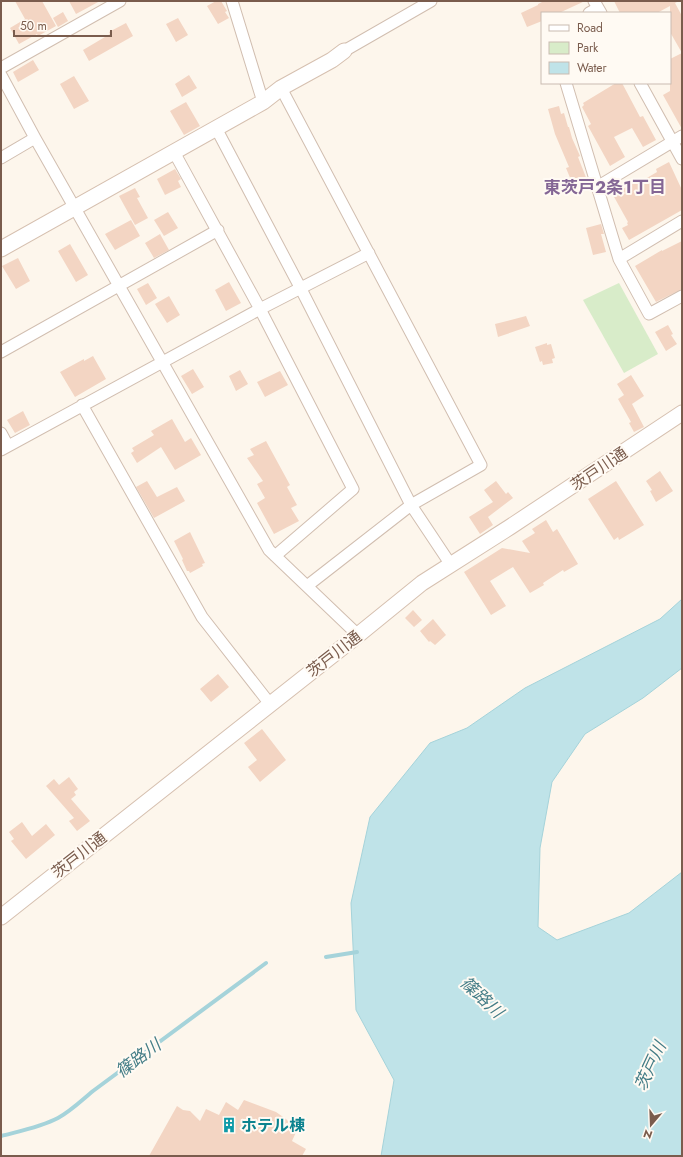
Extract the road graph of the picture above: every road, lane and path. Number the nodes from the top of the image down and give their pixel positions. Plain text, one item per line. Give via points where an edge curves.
1 (120, 1) edge
2 (232, 1) edge
3 (430, 1) edge
4 (344, 51) joint
5 (1, 68) edge
6 (1, 75) edge
7 (566, 84) edge
8 (641, 84) edge
9 (281, 88) junction
10 (263, 102) junction
11 (216, 128) junction
12 (35, 138) junction
13 (677, 139) edge
14 (174, 152) junction
15 (1, 158) edge
16 (682, 159) edge
17 (598, 187) junction
18 (75, 207) junction
19 (682, 221) edge
20 (218, 230) junction
21 (1, 249) edge
22 (369, 252) junction
23 (619, 259) junction
24 (120, 286) junction
25 (300, 289) junction
26 (682, 296) edge
27 (260, 309) junction
28 (1, 352) edge
29 (163, 362) junction
30 (82, 406) junction
31 (682, 413) edge
32 (1, 433) edge
33 (5, 448) edge
34 (411, 505) junction
35 (275, 556) junction
36 (450, 565) junction
37 (307, 586) junction
38 (358, 635) junction
39 (270, 704) junction
40 (1, 917) edge

1 - 5 street
2 - 10 street
3 - 4 street
4 - 9 street
6 - 12 street
7 - 17 street
8 - 13 street
9 - 10 street
9 - 22 street
10 - 11 street
11 - 14 street
11 - 25 street
12 - 15 street
12 - 18 street
13 - 16 street
13 - 17 street
14 - 18 street
14 - 20 street
17 - 23 street
18 - 21 street
18 - 24 street
19 - 23 street
20 - 24 street
20 - 27 street
22 - 25 street
22 - 34 street via 481,465
23 - 26 street via 650,314
24 - 28 street
24 - 29 street
25 - 27 street
25 - 34 street
27 - 29 street
27 - 35 street via 353,489
29 - 30 street
29 - 35 street via 269,550
30 - 33 street
30 - 39 street via 202,618
31 - 36 street, 茨戸川通
32 - 33 street
34 - 36 street
34 - 37 street
35 - 37 street
36 - 38 street, 茨戸川通 via 422,583
37 - 38 street
38 - 39 street, 茨戸川通
39 - 40 street, 茨戸川通

